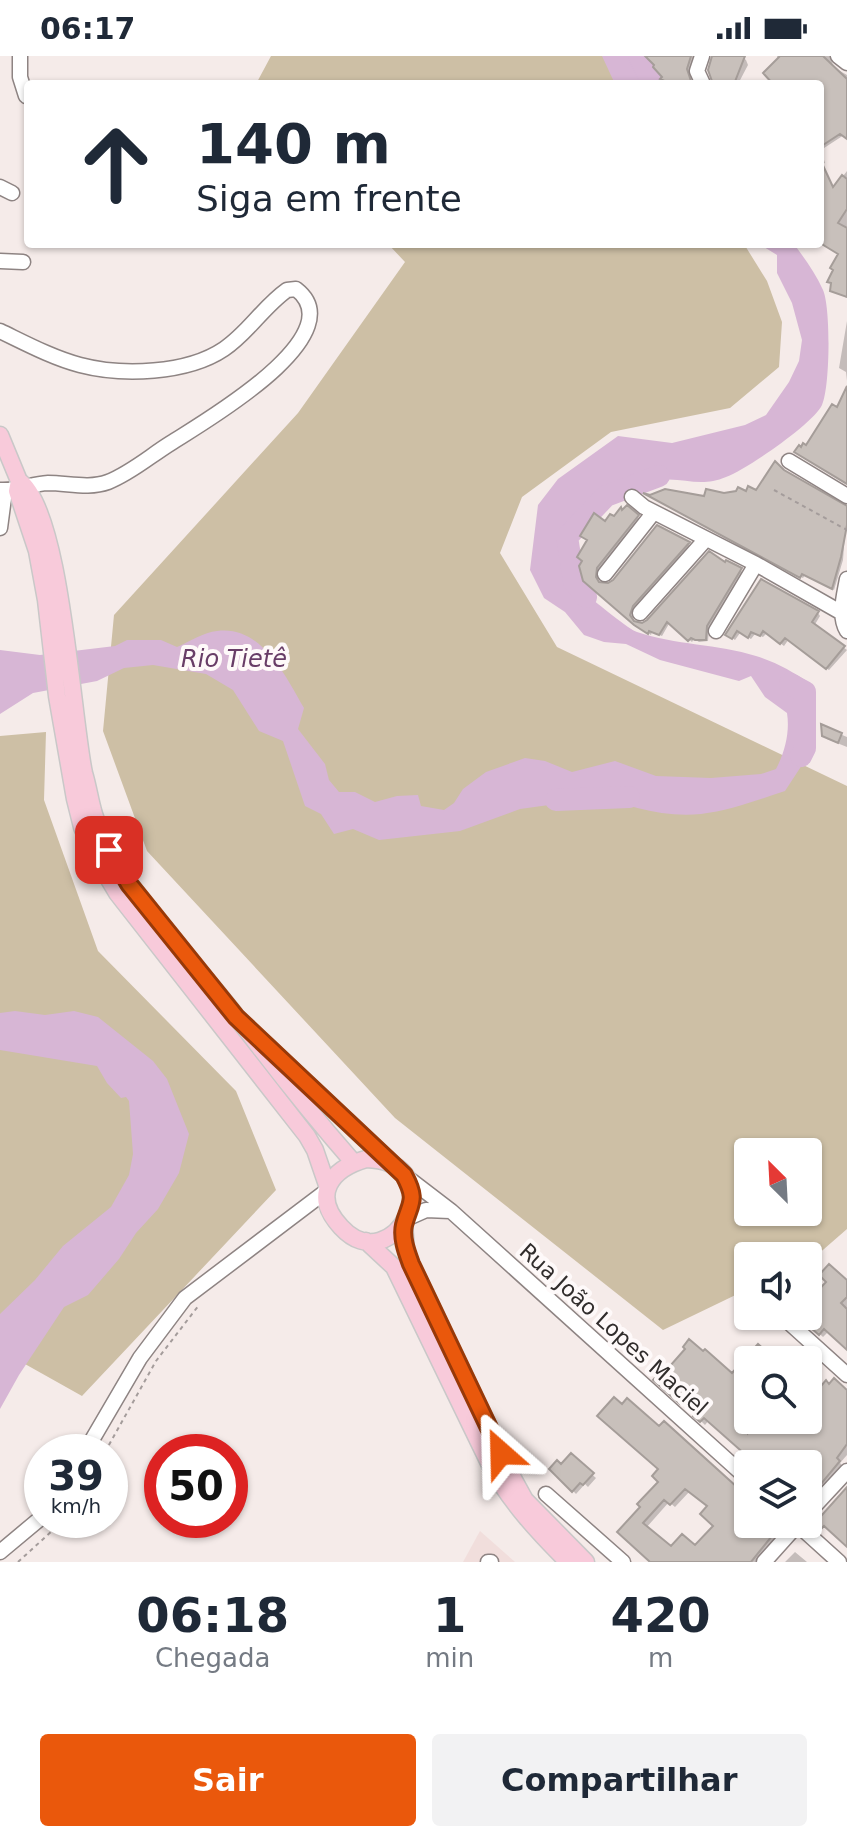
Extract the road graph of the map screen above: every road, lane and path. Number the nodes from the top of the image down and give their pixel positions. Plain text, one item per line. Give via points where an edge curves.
1 (20, 56) edge
2 (702, 56) edge
3 (838, 56) edge
4 (847, 63) edge
5 (701, 80) edge
6 (24, 90) edge
7 (0, 261) edge
8 (23, 262) dead end
9 (0, 331) edge
10 (0, 435) edge
11 (789, 461) dead end
12 (14, 488) edge
13 (774, 490) dead end
14 (847, 496) edge
15 (632, 497) dead end
16 (654, 512) junction
17 (0, 528) edge
18 (847, 530) edge
19 (706, 539) junction
20 (756, 564) junction
21 (605, 574) dead end
22 (847, 579) edge
23 (640, 613) dead end
24 (842, 613) junction
25 (716, 631) dead end
26 (847, 631) edge
27 (64, 695) junction
28 (236, 1017) junction
29 (354, 1163) junction
30 (398, 1170) junction
31 (328, 1195) junction
32 (451, 1211) junction
33 (406, 1221) junction
34 (366, 1241) junction
35 (206, 1296) dead end
36 (797, 1330) edge
37 (847, 1375) edge
38 (96, 1434) edge
39 (115, 1434) edge
40 (734, 1466) edge
41 (847, 1471) edge
42 (546, 1494) dead end
43 (822, 1498) edge
44 (24, 1532) edge
45 (44, 1538) edge
46 (785, 1538) edge
47 (813, 1538) edge
48 (0, 1552) edge
49 (18, 1562) edge
50 (568, 1562) edge
51 (586, 1562) edge
52 (623, 1562) edge
53 (764, 1562) edge
54 (839, 1562) edge

1 - 6 street
2 - 5 street via 697,71
3 - 4 street
7 - 8 street
9 - 12 street via 78,365 149,370 184,367 223,350 287,290 304,295 310,308 305,334 256,387 125,474 99,484
10 - 12 main road
11 - 14 street
12 - 17 street
12 - 27 main road via 49,544 60,589 57,633
13 - 18 path
15 - 16 street
16 - 19 street
16 - 21 street
19 - 20 street
19 - 23 street
20 - 24 street
20 - 25 street
22 - 24 street
24 - 26 street
27 - 28 main road via 94,814 109,850 129,884
27 - 31 main road via 75,799 95,856 117,893 307,1136
28 - 29 main road
28 - 30 main road
29 - 30 main road via 379,1159
29 - 31 main road
30 - 32 street, Rua João Lopes Maciel
30 - 33 main road via 412,1196
31 - 34 main road via 344,1231
31 - 38 street via 185,1298 140,1358
32 - 33 street via 426,1210
32 - 40 street, Rua João Lopes Maciel
33 - 34 main road via 387,1238
33 - 51 main road via 411,1264 514,1480 525,1500
34 - 50 main road via 394,1267 508,1497
35 - 39 path via 156,1361
36 - 37 street
41 - 43 street
42 - 52 street
44 - 48 street
45 - 49 path
46 - 53 street
47 - 54 street

